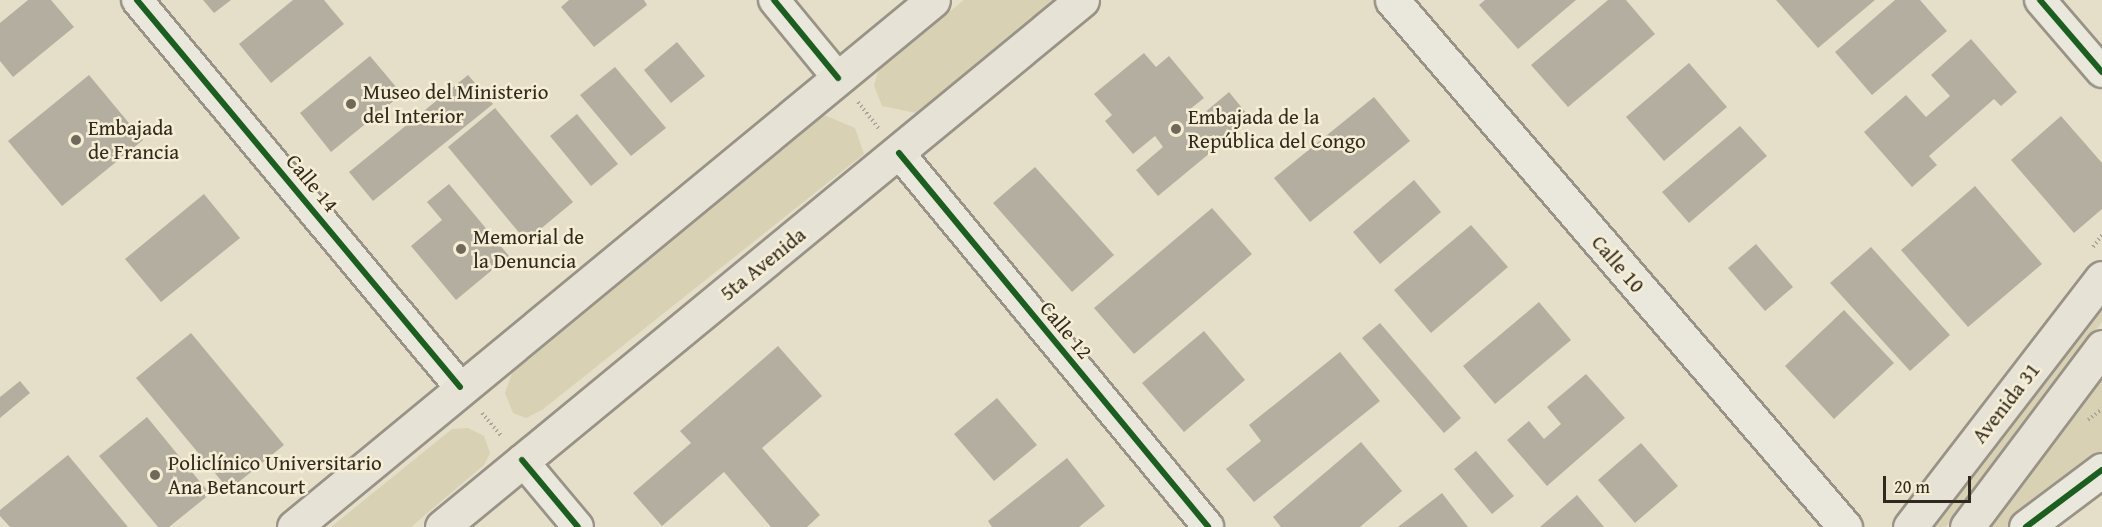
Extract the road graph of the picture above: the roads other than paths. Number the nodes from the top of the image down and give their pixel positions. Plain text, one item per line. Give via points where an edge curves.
1 (137, 0) edge
2 (774, 0) edge
3 (933, 0) edge
4 (1082, 0) edge
5 (1392, 0) edge
6 (2040, 0) edge
7 (2102, 72) edge
8 (838, 78) junction
9 (899, 153) junction
10 (2102, 278) edge
11 (2102, 347) edge
12 (460, 387) junction
13 (522, 460) junction
14 (2102, 470) edge
15 (294, 527) edge
16 (442, 527) edge
17 (578, 527) edge
18 (1208, 527) edge
19 (1845, 527) edge
20 (1910, 527) edge
21 (1967, 527) edge
22 (2026, 527) edge

1 - 12 street, Calle 14
2 - 8 street
3 - 8 main road
4 - 9 main road, 5ta Avenida
5 - 19 main road, Calle 10
6 - 7 street
8 - 12 main road
9 - 13 main road, 5ta Avenida
9 - 18 street, Calle 12
10 - 20 main road, Avenida 31
11 - 21 main road, Avenida 31
12 - 15 main road
13 - 16 main road, 5ta Avenida
13 - 17 street
14 - 22 main road

